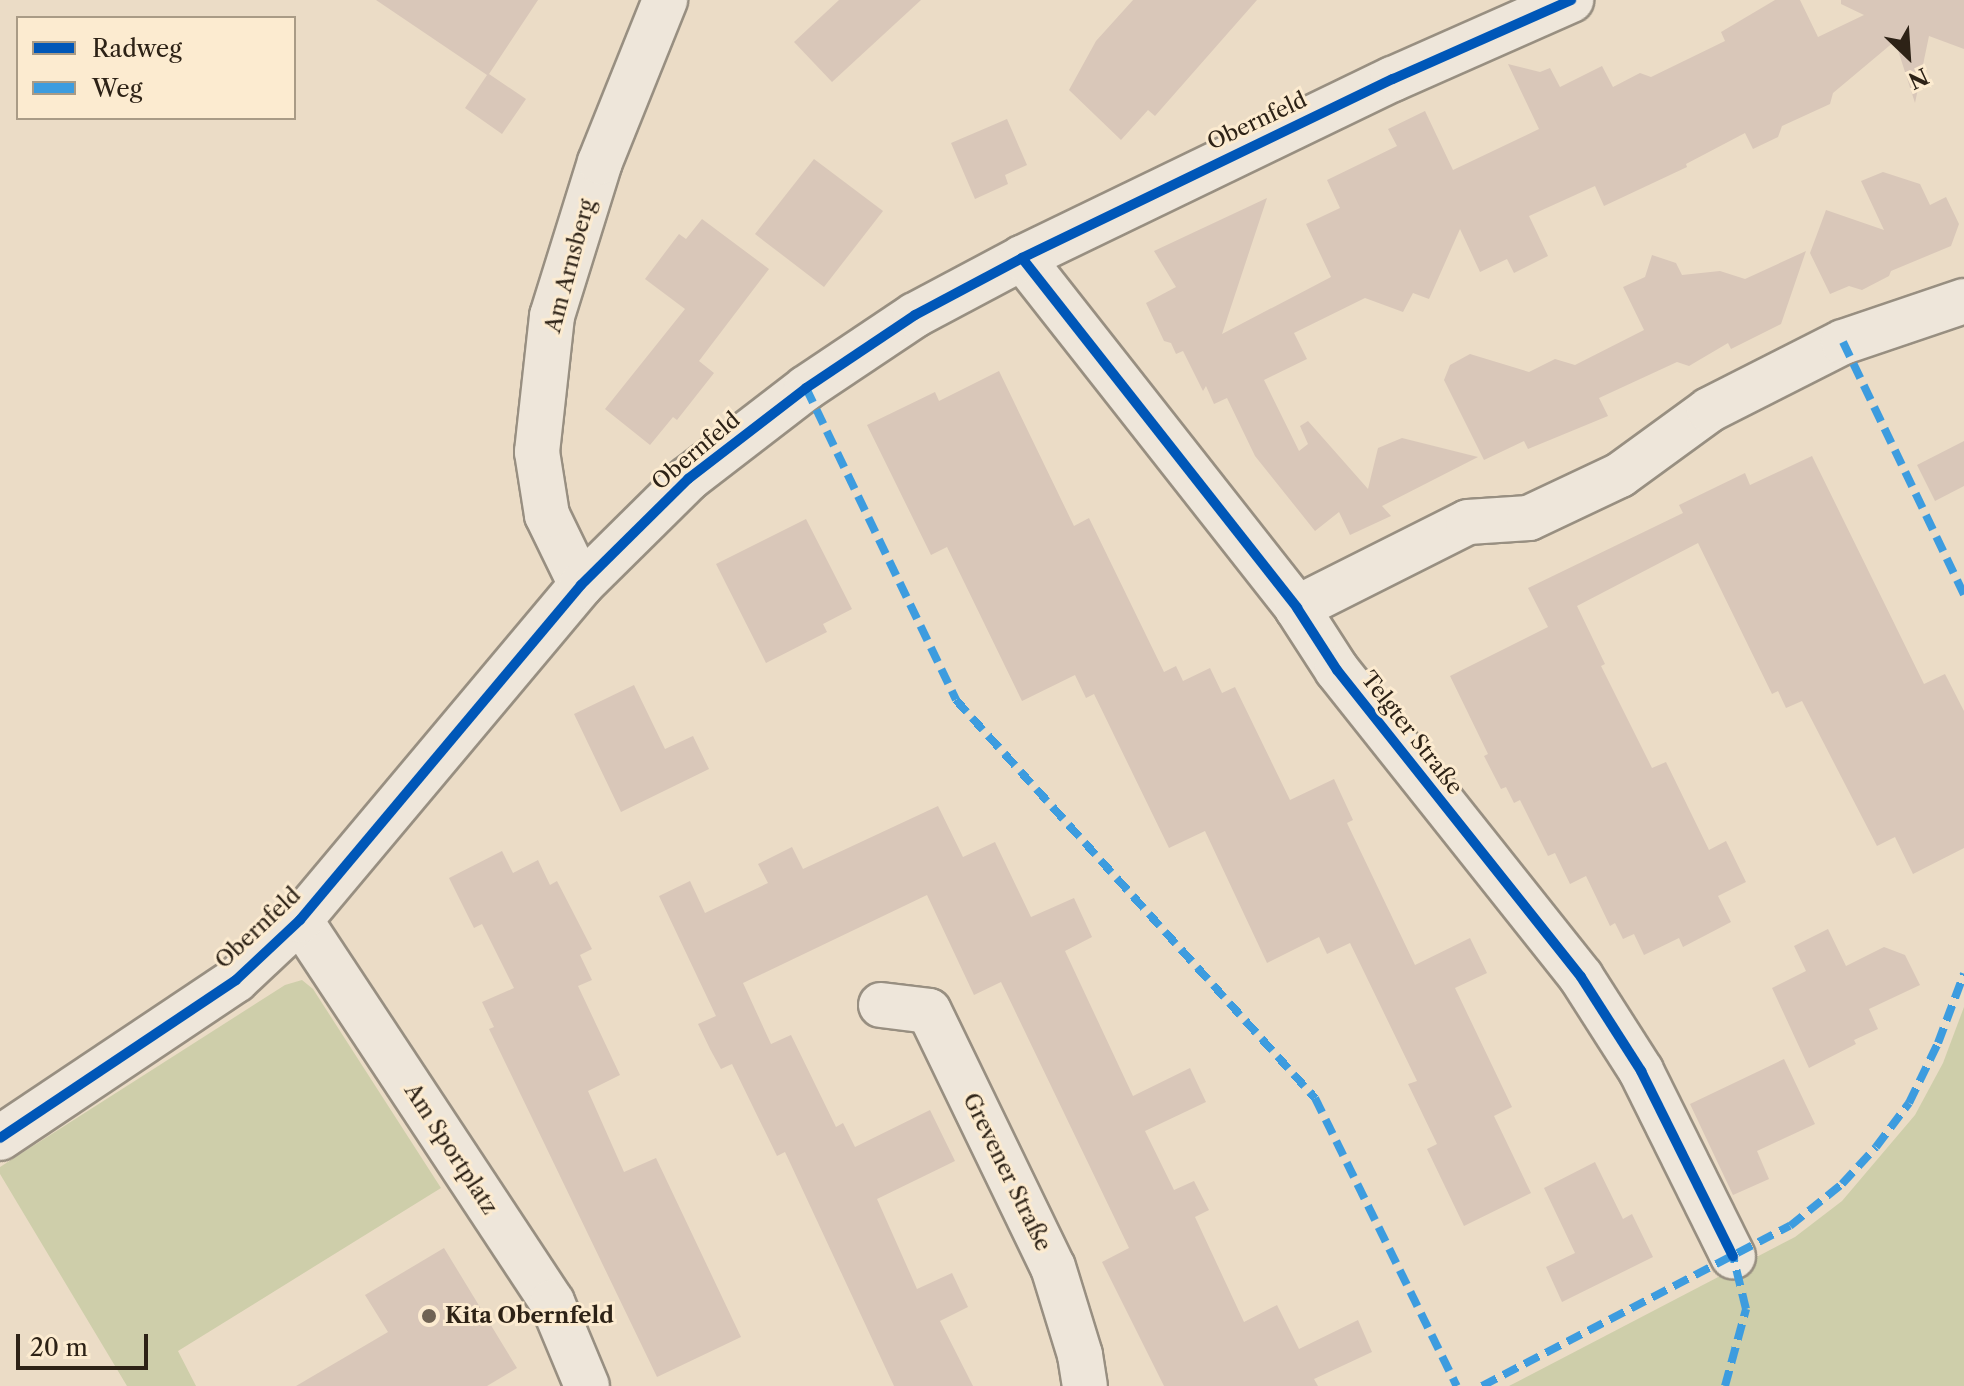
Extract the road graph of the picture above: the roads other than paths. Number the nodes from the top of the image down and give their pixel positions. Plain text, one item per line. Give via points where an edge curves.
1 (665, 0) edge
2 (1571, 0) edge
3 (1022, 258) junction
4 (1964, 301) edge
5 (581, 585) junction
6 (1297, 608) junction
7 (300, 920) junction
8 (881, 1005) dead end
9 (0, 1138) edge
10 (1733, 1256) dead end
11 (587, 1386) edge
12 (1085, 1386) edge

1 - 5 street, Am Arnsberg via 600,162 552,316 537,452 547,515
2 - 3 street, Obernfeld via 1393,79
3 - 5 street, Obernfeld via 915,315 806,388 688,479
3 - 6 street, Telgter Straße
4 - 6 street via 1843,342 1709,410 1620,475 1529,518 1468,522
5 - 7 street, Obernfeld
6 - 10 street, Telgter Straße via 1337,670 1581,977 1641,1071
7 - 9 street, Obernfeld via 236,980
7 - 11 street, Am Sportplatz via 552,1302
8 - 12 street, Grevener Straße via 929,1011 1053,1267

